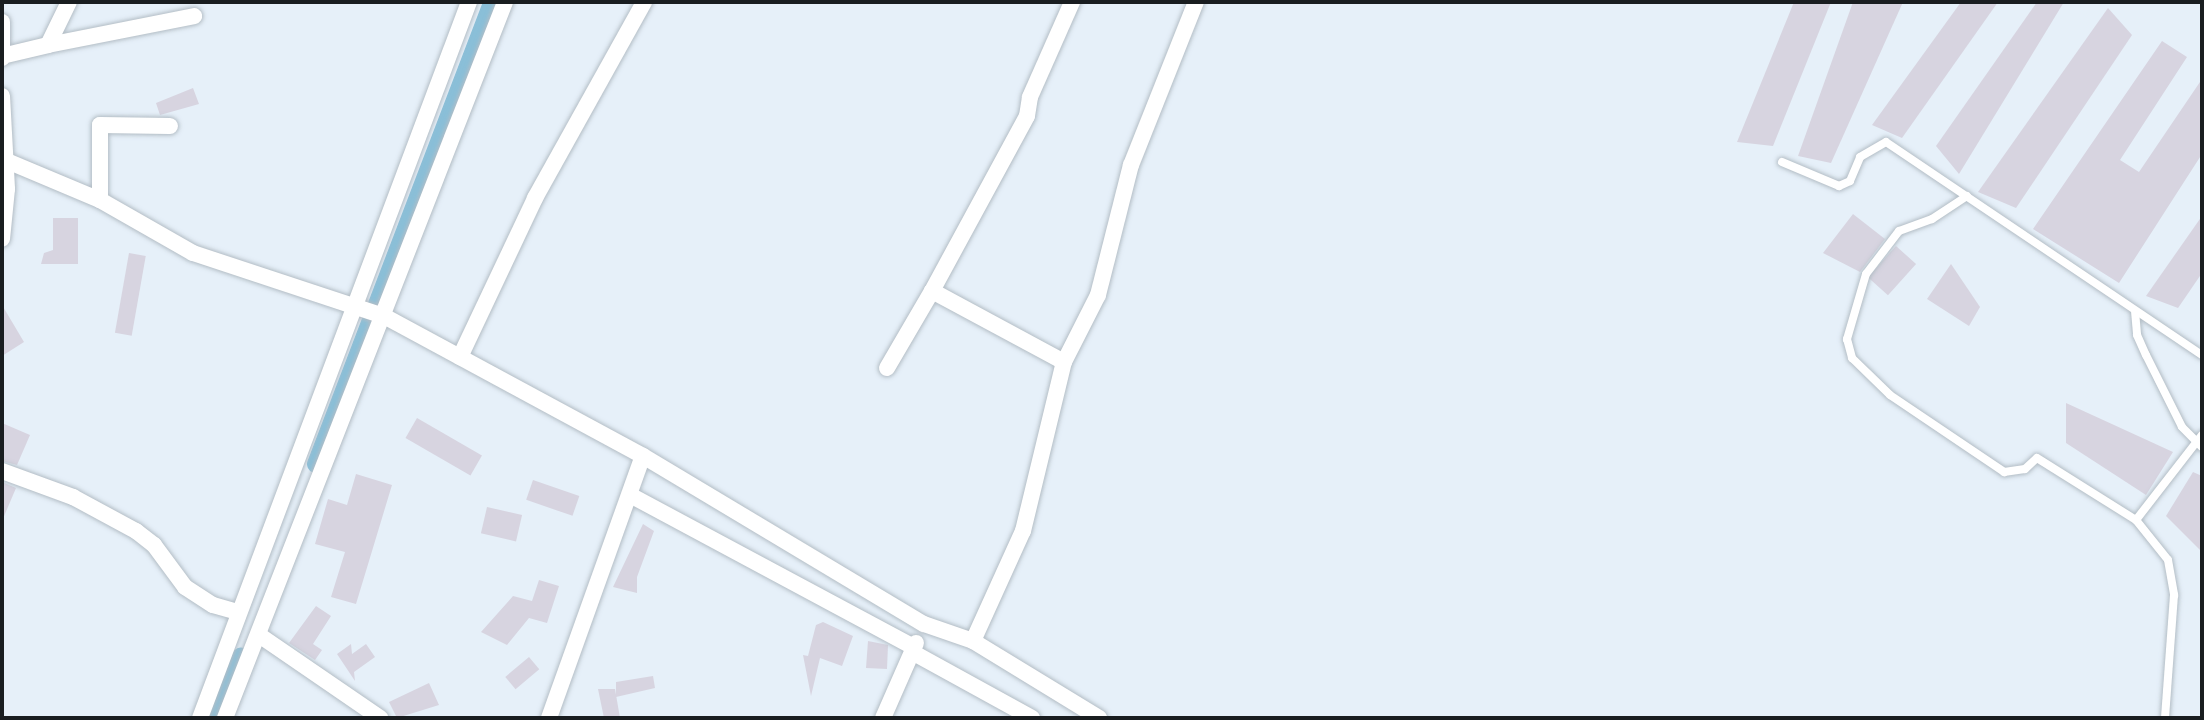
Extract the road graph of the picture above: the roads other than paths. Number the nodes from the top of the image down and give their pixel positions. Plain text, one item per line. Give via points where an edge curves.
1 (69, 2) edge
2 (469, 2) edge
3 (505, 2) edge
4 (644, 2) edge
5 (1072, 2) edge
6 (1196, 2) edge
7 (194, 16) dead end
8 (2, 22) edge
9 (48, 45) junction
10 (2, 57) edge
11 (2, 96) edge
12 (170, 126) dead end
13 (4, 161) edge
14 (1782, 162) dead end
15 (1967, 197) junction
16 (100, 200) junction
17 (2, 239) edge
18 (932, 291) junction
19 (355, 303) junction
20 (2136, 311) junction
21 (384, 316) junction
22 (2202, 355) edge
23 (460, 357) junction
24 (1064, 362) junction
25 (887, 368) dead end
26 (2202, 435) edge
27 (2199, 445) edge
28 (643, 456) junction
29 (2, 471) edge
30 (630, 495) junction
31 (2136, 520) junction
32 (239, 612) junction
33 (924, 624) junction
34 (259, 635) junction
35 (973, 640) junction
36 (913, 650) junction
37 (200, 718) edge
38 (225, 718) edge
39 (380, 718) edge
40 (549, 718) edge
41 (883, 718) edge
42 (1032, 718) edge
43 (1099, 718) edge
44 (2165, 718) edge

1 - 9 street
2 - 19 street
3 - 21 street
4 - 23 street via 536,198
5 - 18 street via 1030,97 1027,116
6 - 24 street via 1131,165 1131,184 1098,295
7 - 9 street
8 - 10 street
9 - 10 street
11 - 13 street
12 - 16 street via 100,125
13 - 16 street
13 - 17 street
14 - 15 lane via 1839,186 1850,181 1860,157 1886,142
15 - 20 lane
15 - 31 lane via 1932,219 1899,231 1866,274 1847,339 1852,358 1890,395 2004,471 2025,469 2037,458
16 - 19 street via 193,253
18 - 24 street
18 - 25 street
19 - 21 street
19 - 32 street
20 - 22 lane
20 - 27 lane via 2137,335
21 - 23 street
21 - 34 street
23 - 28 street
24 - 35 street via 1031,508
26 - 27 lane
27 - 31 lane
28 - 30 street
28 - 33 street
29 - 32 street via 73,497 136,531 154,545 185,587 213,605
30 - 36 street
30 - 40 street
31 - 44 lane via 2168,560 2174,595
32 - 37 street
33 - 35 street
33 - 36 street
34 - 38 street
34 - 39 street
35 - 43 street
36 - 41 street
36 - 42 street

